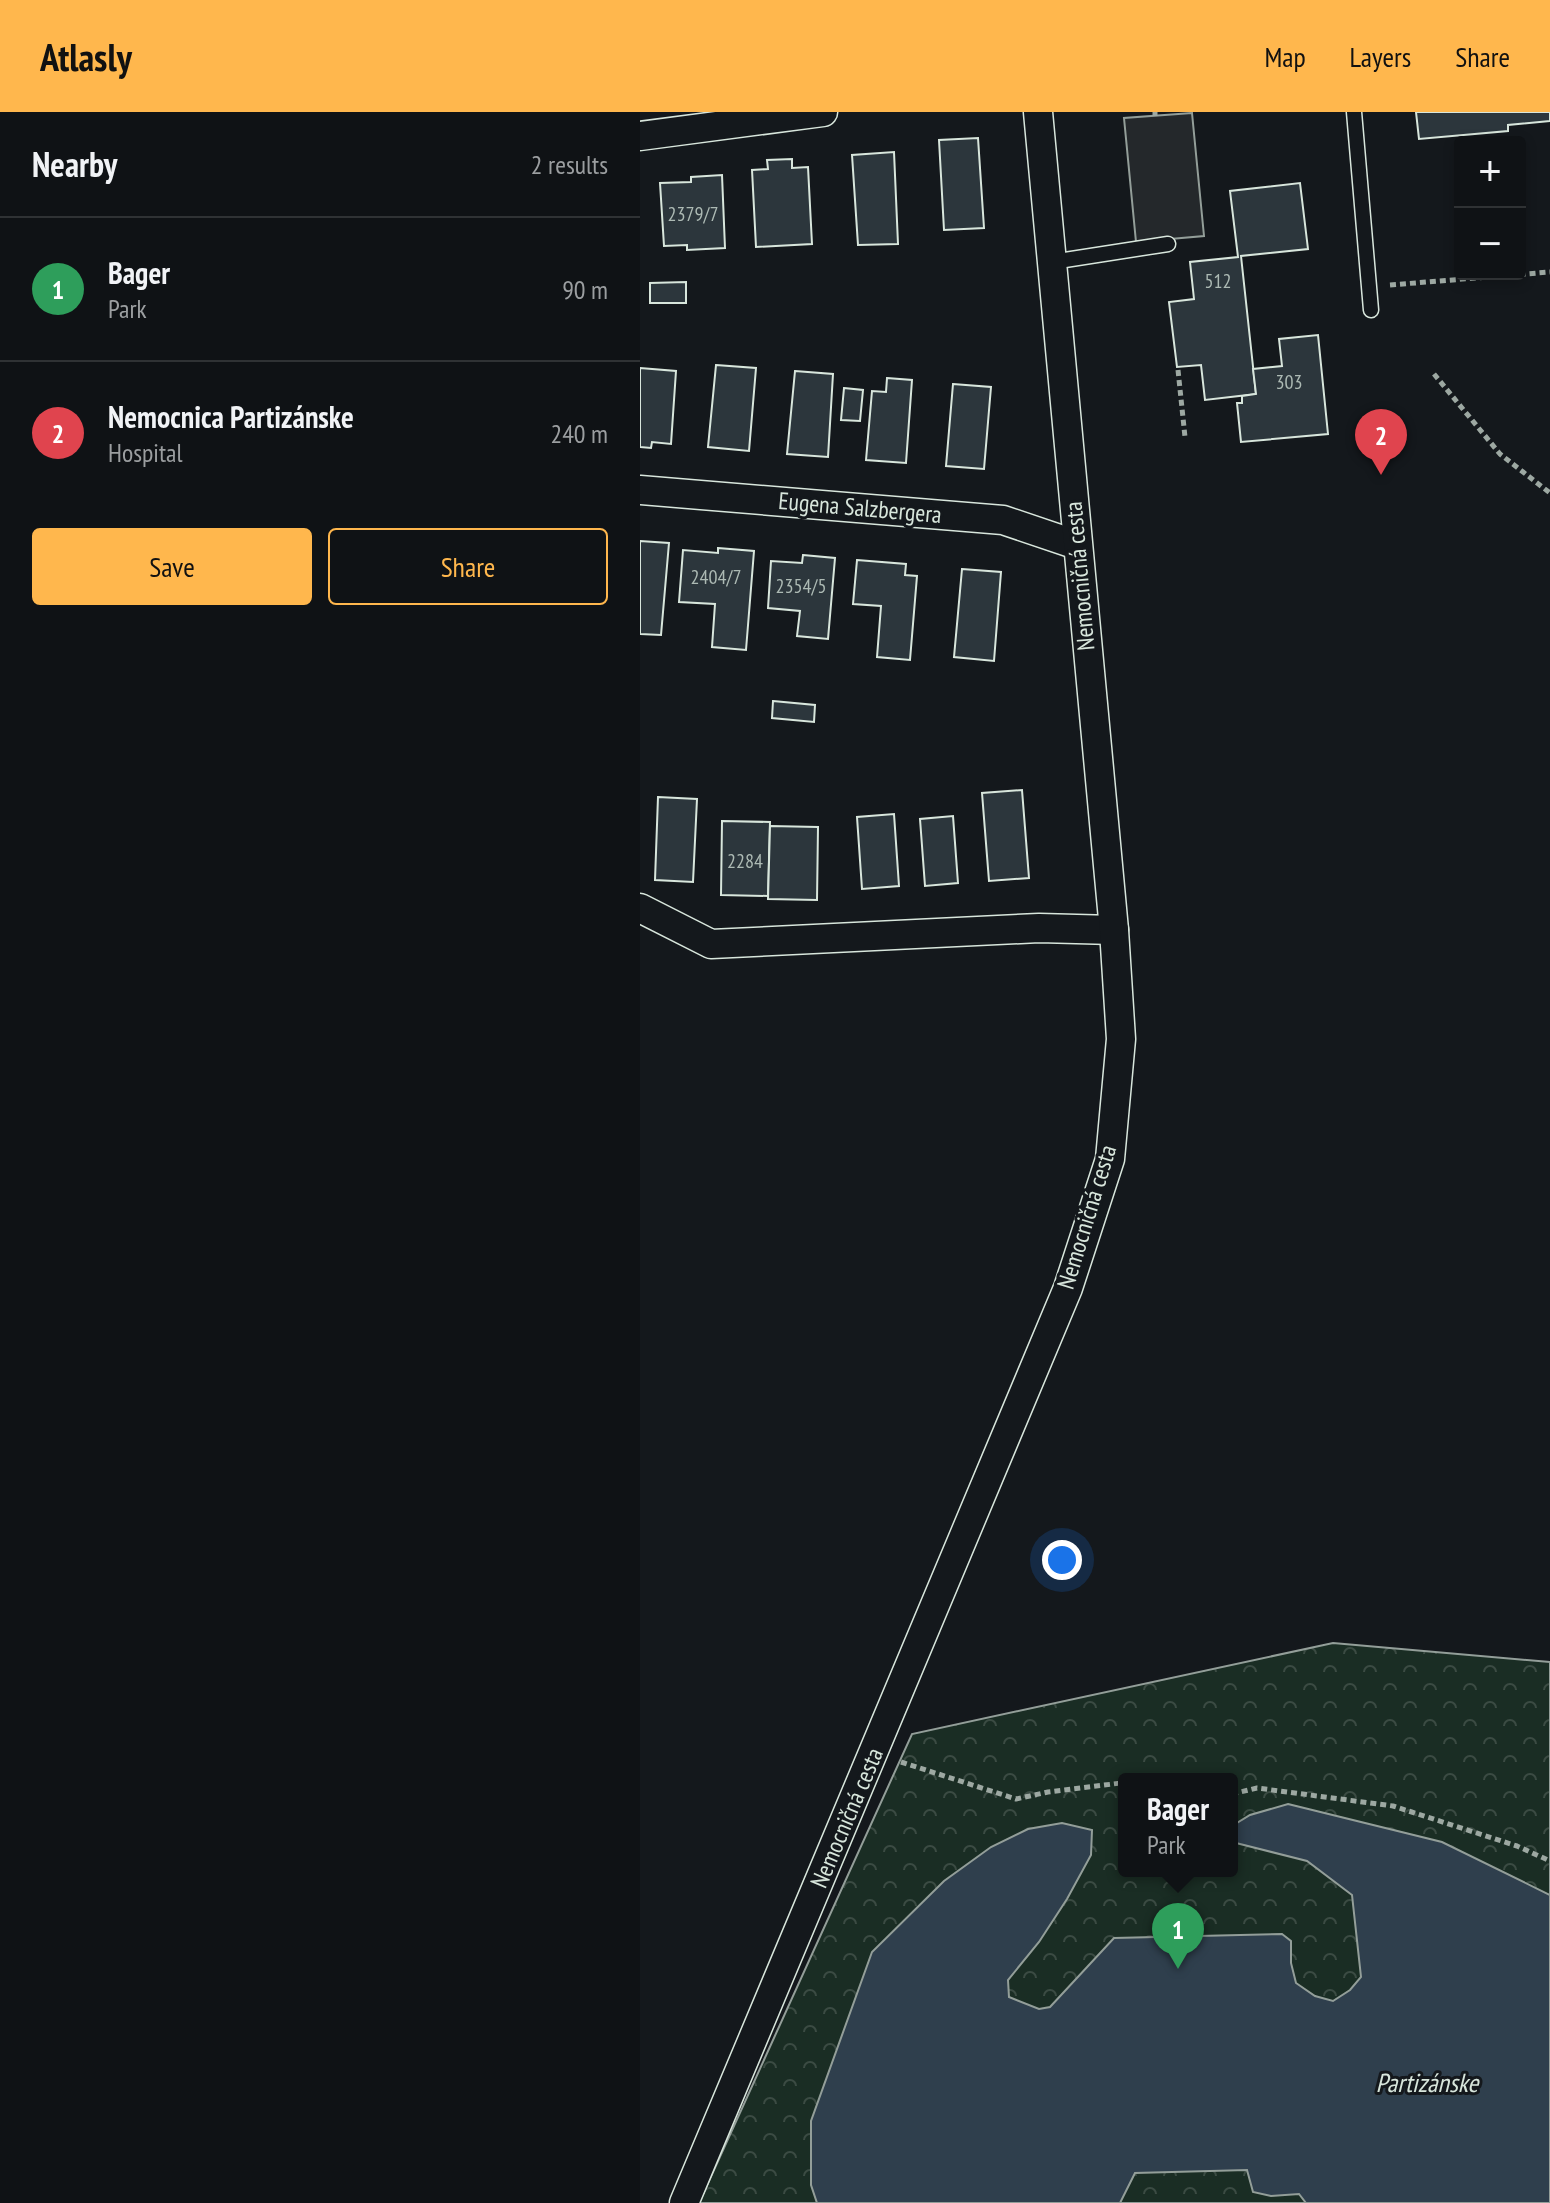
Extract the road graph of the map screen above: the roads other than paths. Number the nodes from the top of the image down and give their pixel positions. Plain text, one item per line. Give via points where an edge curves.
1 (823, 112) edge
2 (1038, 112) edge
3 (1354, 112) edge
4 (640, 136) edge
5 (1168, 244) dead end
6 (1052, 262) junction
7 (1371, 310) dead end
8 (640, 490) edge
9 (1077, 545) junction
10 (640, 908) edge
11 (1114, 930) junction
12 (684, 2203) edge

1 - 4 street
2 - 6 street, Nemocničná cesta
3 - 7 lane
5 - 6 lane
6 - 9 street, Nemocničná cesta
8 - 9 street, Eugena Salzbergera via 1003,520
9 - 11 street, Nemocničná cesta
10 - 11 street via 711,944 1039,928
11 - 12 street, Nemocničná cesta via 1121,1039 1110,1159 1068,1288

